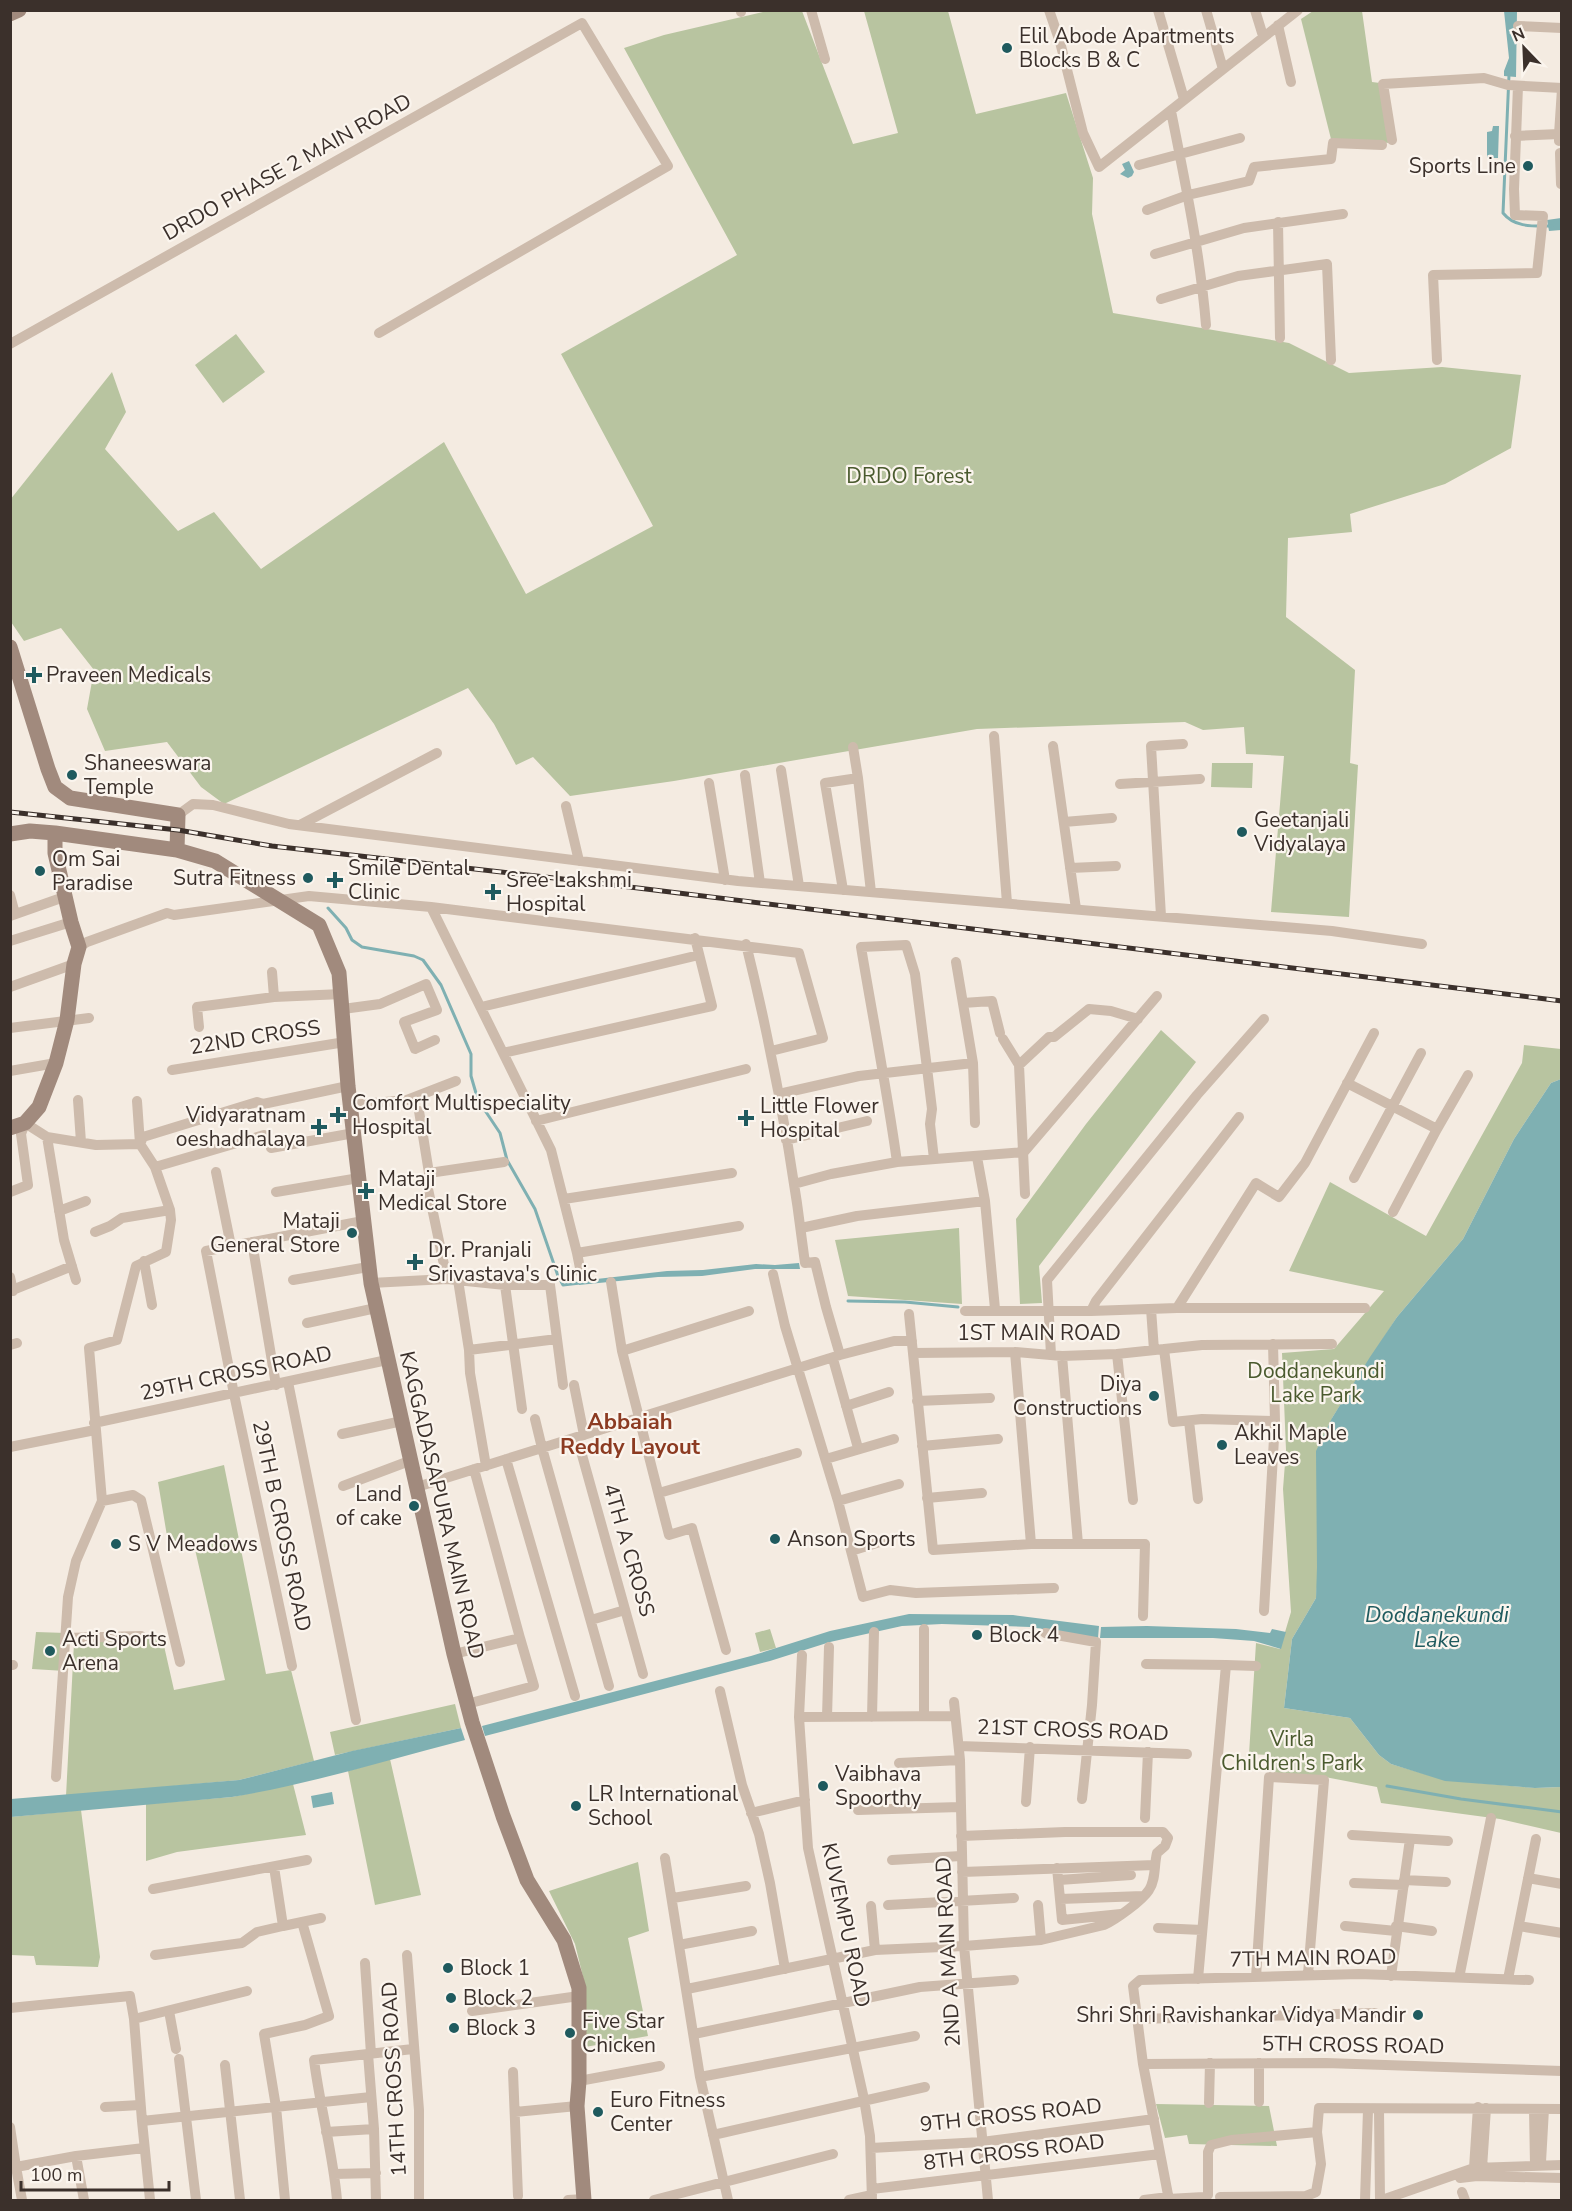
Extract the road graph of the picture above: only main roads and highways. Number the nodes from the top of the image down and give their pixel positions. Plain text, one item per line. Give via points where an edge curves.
1 (19, 10) edge
2 (10, 14) edge
3 (10, 647) edge
4 (13, 664) edge
5 (55, 833) junction
6 (10, 834) edge
7 (177, 850) junction
8 (10, 1128) edge
9 (584, 2200) edge

1 - 2 main road
3 - 4 main road
4 - 7 main road via 55,787 70,798 178,815
5 - 6 main road
5 - 7 main road, KAGGADASAPURA MAIN ROAD
5 - 8 main road via 64,897 79,947 56,1063 39,1107 25,1123
7 - 9 main road, KAGGADASAPURA MAIN ROAD via 215,861 318,925 339,973 368,1267 454,1654 472,1722 527,1880 564,1940 576,1979 577,2106

